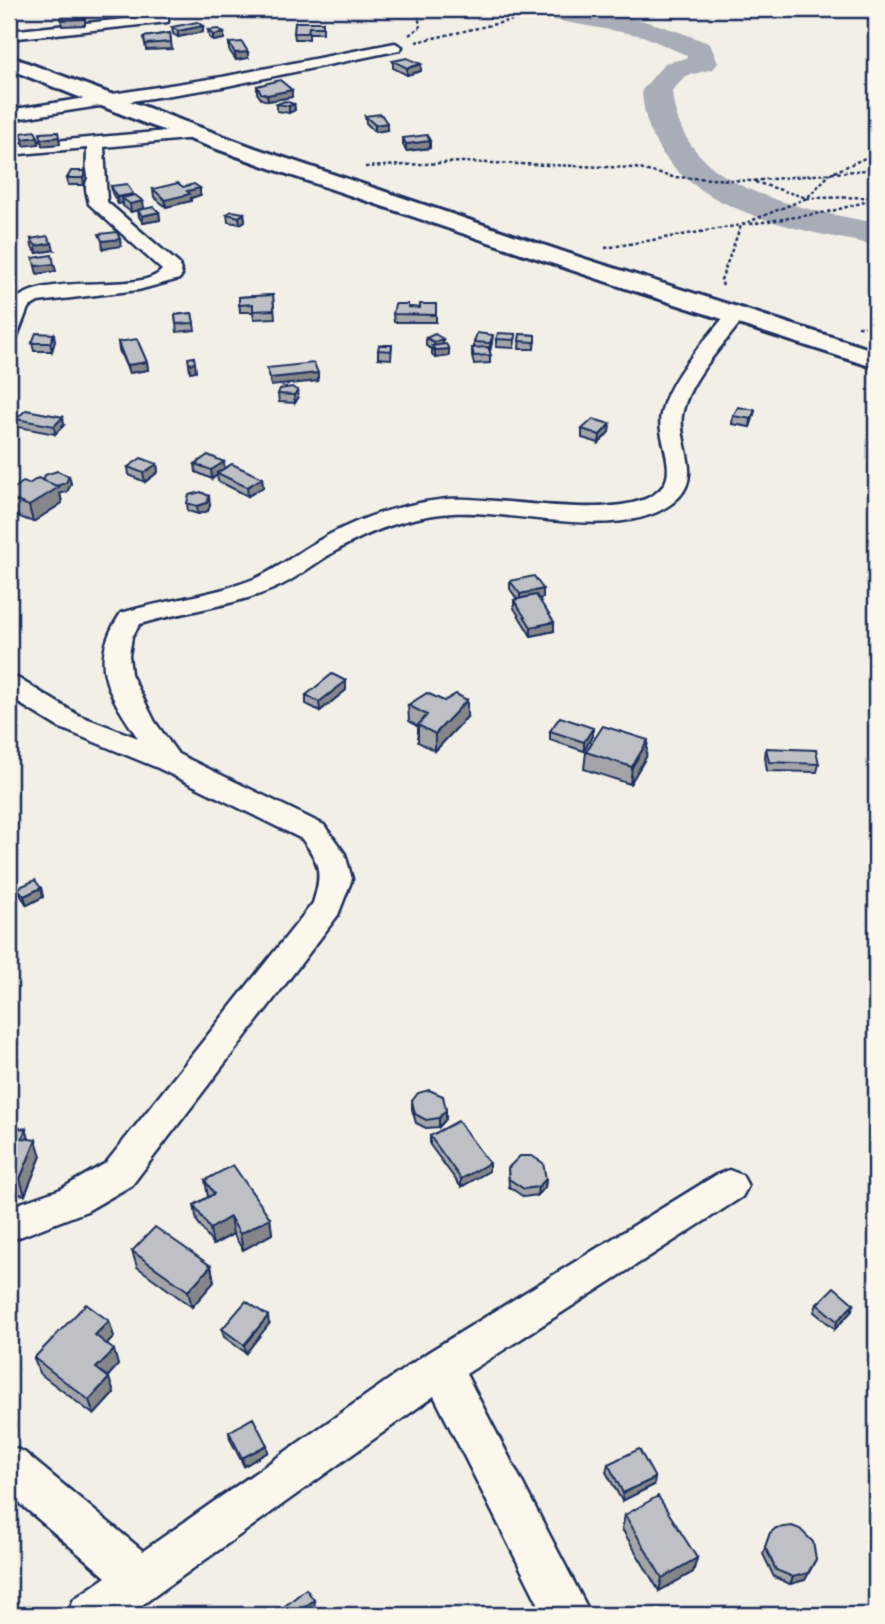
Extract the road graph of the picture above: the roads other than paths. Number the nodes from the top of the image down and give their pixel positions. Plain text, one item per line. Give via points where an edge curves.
1 (163, 19) dead end
2 (9, 35) edge
3 (395, 47) road end
4 (9, 62) edge
5 (101, 101) junction
6 (9, 116) edge
7 (190, 134) junction
8 (96, 144) junction
9 (9, 150) edge
10 (734, 317) junction
11 (9, 335) edge
12 (876, 360) edge
13 (9, 685) edge
14 (168, 761) junction
15 (729, 1186) dead end
16 (9, 1224) edge
17 (441, 1367) junction
18 (9, 1467) edge
19 (141, 1578) junction
20 (90, 1615) edge
21 (568, 1615) edge

1 - 2 street
3 - 5 street
4 - 5 street
5 - 6 street
5 - 7 street
7 - 8 street
7 - 10 street
8 - 9 street
8 - 11 street via 98,204 172,268 172,275 144,284 28,299 21,304
10 - 12 street
10 - 14 street via 677,400 670,424 678,474 672,492 658,501 636,511 608,515 475,505 421,508 377,520 264,584 130,619 119,631 113,659 122,690
13 - 14 street via 68,721
14 - 16 street via 313,832 330,854 336,879 327,907 119,1174 74,1200
15 - 17 street
17 - 19 street
17 - 21 street
18 - 19 street
19 - 20 street

